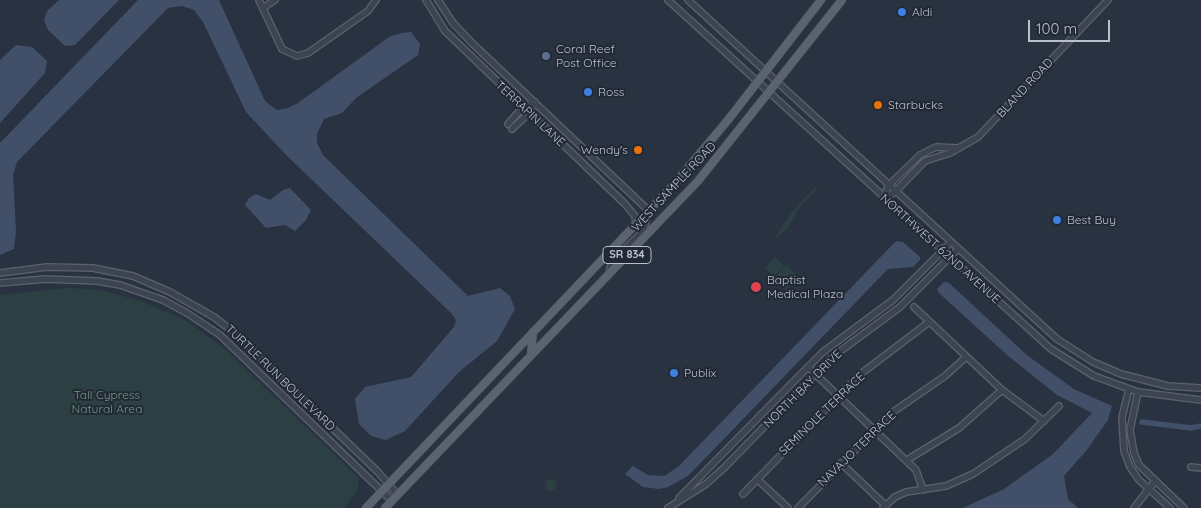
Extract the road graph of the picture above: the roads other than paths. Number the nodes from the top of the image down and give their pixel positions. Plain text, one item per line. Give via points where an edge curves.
1 (259, 0) edge
2 (275, 0) edge
3 (376, 0) edge
4 (426, 0) edge
5 (438, 0) edge
6 (668, 0) edge
7 (688, 0) edge
8 (821, 0) edge
9 (842, 0) edge
10 (1108, 0) edge
11 (263, 8) junction
12 (766, 72) junction
13 (757, 82) junction
14 (778, 82) junction
15 (770, 93) junction
16 (535, 102) junction
17 (523, 107) junction
18 (530, 113) junction
19 (959, 148) junction
20 (888, 186) junction
21 (895, 192) junction
22 (884, 198) junction
23 (649, 211) junction
24 (636, 225) junction
25 (950, 243) junction
26 (958, 249) junction
27 (942, 251) junction
28 (950, 258) junction
29 (0, 272) edge
30 (608, 275) junction
31 (0, 283) edge
32 (885, 306) junction
33 (914, 307) dead end
34 (892, 314) junction
35 (930, 322) junction
36 (533, 332) junction
37 (531, 355) junction
38 (966, 357) junction
39 (808, 367) junction
40 (816, 374) junction
41 (1201, 388) edge
42 (1129, 389) junction
43 (1002, 390) junction
44 (1138, 392) junction
45 (838, 395) junction
46 (1201, 400) edge
47 (1059, 406) dead end
48 (1044, 421) junction
49 (874, 430) junction
50 (1131, 440) junction
51 (1120, 442) junction
52 (1136, 457) junction
53 (906, 460) junction
54 (1127, 460) junction
55 (841, 463) junction
56 (1190, 467) dead end
57 (1201, 468) edge
58 (757, 478) junction
59 (1155, 480) junction
60 (388, 483) junction
61 (1148, 489) junction
62 (381, 490) junction
63 (923, 490) junction
64 (398, 494) junction
65 (742, 494) dead end
66 (392, 501) junction
67 (669, 507) edge
68 (884, 507) edge
69 (366, 508) edge
70 (385, 508) edge
71 (788, 508) edge
72 (798, 508) edge
73 (1134, 508) edge
74 (1170, 508) edge
75 (1184, 508) edge

1 - 11 street
2 - 11 street
3 - 11 street via 368,11 302,56 282,49
4 - 17 street, TERRAPIN LANE via 445,31
5 - 16 street, TERRAPIN LANE via 453,24
6 - 13 street, NORTHWEST 62ND AVENUE
7 - 12 street, NORTHWEST 62ND AVENUE
8 - 12 main road, WEST SAMPLE ROAD / SR 834
9 - 14 main road, WEST SAMPLE ROAD / SR 834
10 - 19 street, BLAND ROAD via 978,138
12 - 13 main road, WEST SAMPLE ROAD / SR 834
12 - 14 street, NORTHWEST 62ND AVENUE
13 - 15 street, NORTHWEST 62ND AVENUE
13 - 23 main road, WEST SAMPLE ROAD / SR 834
14 - 15 main road, WEST SAMPLE ROAD / SR 834
14 - 20 street, NORTHWEST 62ND AVENUE
15 - 22 street, NORTHWEST 62ND AVENUE
15 - 30 main road, WEST SAMPLE ROAD / SR 834 via 711,166
16 - 17 street
16 - 18 street
16 - 23 street, TERRAPIN LANE
17 - 18 street, TERRAPIN LANE
17 - 18 street via 510,127
18 - 24 street, TERRAPIN LANE via 625,204
19 - 20 street, BLAND ROAD via 936,148 920,155
19 - 21 street, BLAND ROAD via 925,161
20 - 21 street, NORTHWEST 62ND AVENUE
20 - 22 street, BLAND ROAD
21 - 22 street, BLAND ROAD
21 - 25 street, NORTHWEST 62ND AVENUE
22 - 27 street, NORTHWEST 62ND AVENUE
23 - 24 main road, WEST SAMPLE ROAD / SR 834
23 - 30 street via 643,231 612,262
24 - 36 main road, WEST SAMPLE ROAD / SR 834
25 - 26 street, NORTHWEST 62ND AVENUE
25 - 27 street, NORTH BAY DRIVE
26 - 28 street, NORTH BAY DRIVE
26 - 41 street, NORTHWEST 62ND AVENUE via 1068,347 1106,368 1141,380
27 - 28 street, NORTHWEST 62ND AVENUE
27 - 32 street, NORTH BAY DRIVE
28 - 34 street, NORTH BAY DRIVE
28 - 42 street, NORTHWEST 62ND AVENUE via 1051,349 1094,376
29 - 60 street, TURTLE RUN BOULEVARD via 47,266 93,268 133,276 170,292 232,331
30 - 37 main road, WEST SAMPLE ROAD / SR 834
31 - 62 street, TURTLE RUN BOULEVARD via 45,279 97,281 120,285 163,300 187,313 220,335
32 - 34 street
32 - 39 street, NORTH BAY DRIVE
33 - 35 street
34 - 40 street, NORTH BAY DRIVE via 846,346
35 - 38 street
35 - 45 street, SEMINOLE TERRACE
36 - 37 main road
36 - 60 main road, WEST SAMPLE ROAD / SR 834
37 - 64 main road, WEST SAMPLE ROAD / SR 834
38 - 43 street
38 - 49 street, NAVAJO TERRACE
39 - 40 street
39 - 67 street, NORTH BAY DRIVE
40 - 45 street
40 - 67 street, NORTH BAY DRIVE via 725,468
42 - 44 street, NORTHWEST 62ND AVENUE
42 - 51 street
43 - 48 street
43 - 53 street via 959,428
44 - 46 street, NORTHWEST 62ND AVENUE
44 - 50 street
45 - 49 street
45 - 58 street, SEMINOLE TERRACE
47 - 48 street
48 - 63 street via 1025,439 972,474 946,486
49 - 53 street
49 - 55 street, NAVAJO TERRACE
50 - 51 street
50 - 52 street
51 - 54 street
52 - 54 street
52 - 59 street via 1139,465
53 - 63 street via 916,470
54 - 61 street
55 - 68 street
55 - 72 street, NAVAJO TERRACE
56 - 57 street
58 - 65 street, SEMINOLE TERRACE
58 - 71 street
59 - 61 street
59 - 75 street
60 - 62 main road, WEST SAMPLE ROAD / SR 834
60 - 64 street, TURTLE RUN BOULEVARD
61 - 73 street
61 - 74 street
62 - 66 street, TURTLE RUN BOULEVARD
62 - 69 main road, WEST SAMPLE ROAD / SR 834
63 - 68 street via 895,496
64 - 66 main road, WEST SAMPLE ROAD / SR 834
66 - 70 main road, WEST SAMPLE ROAD / SR 834

